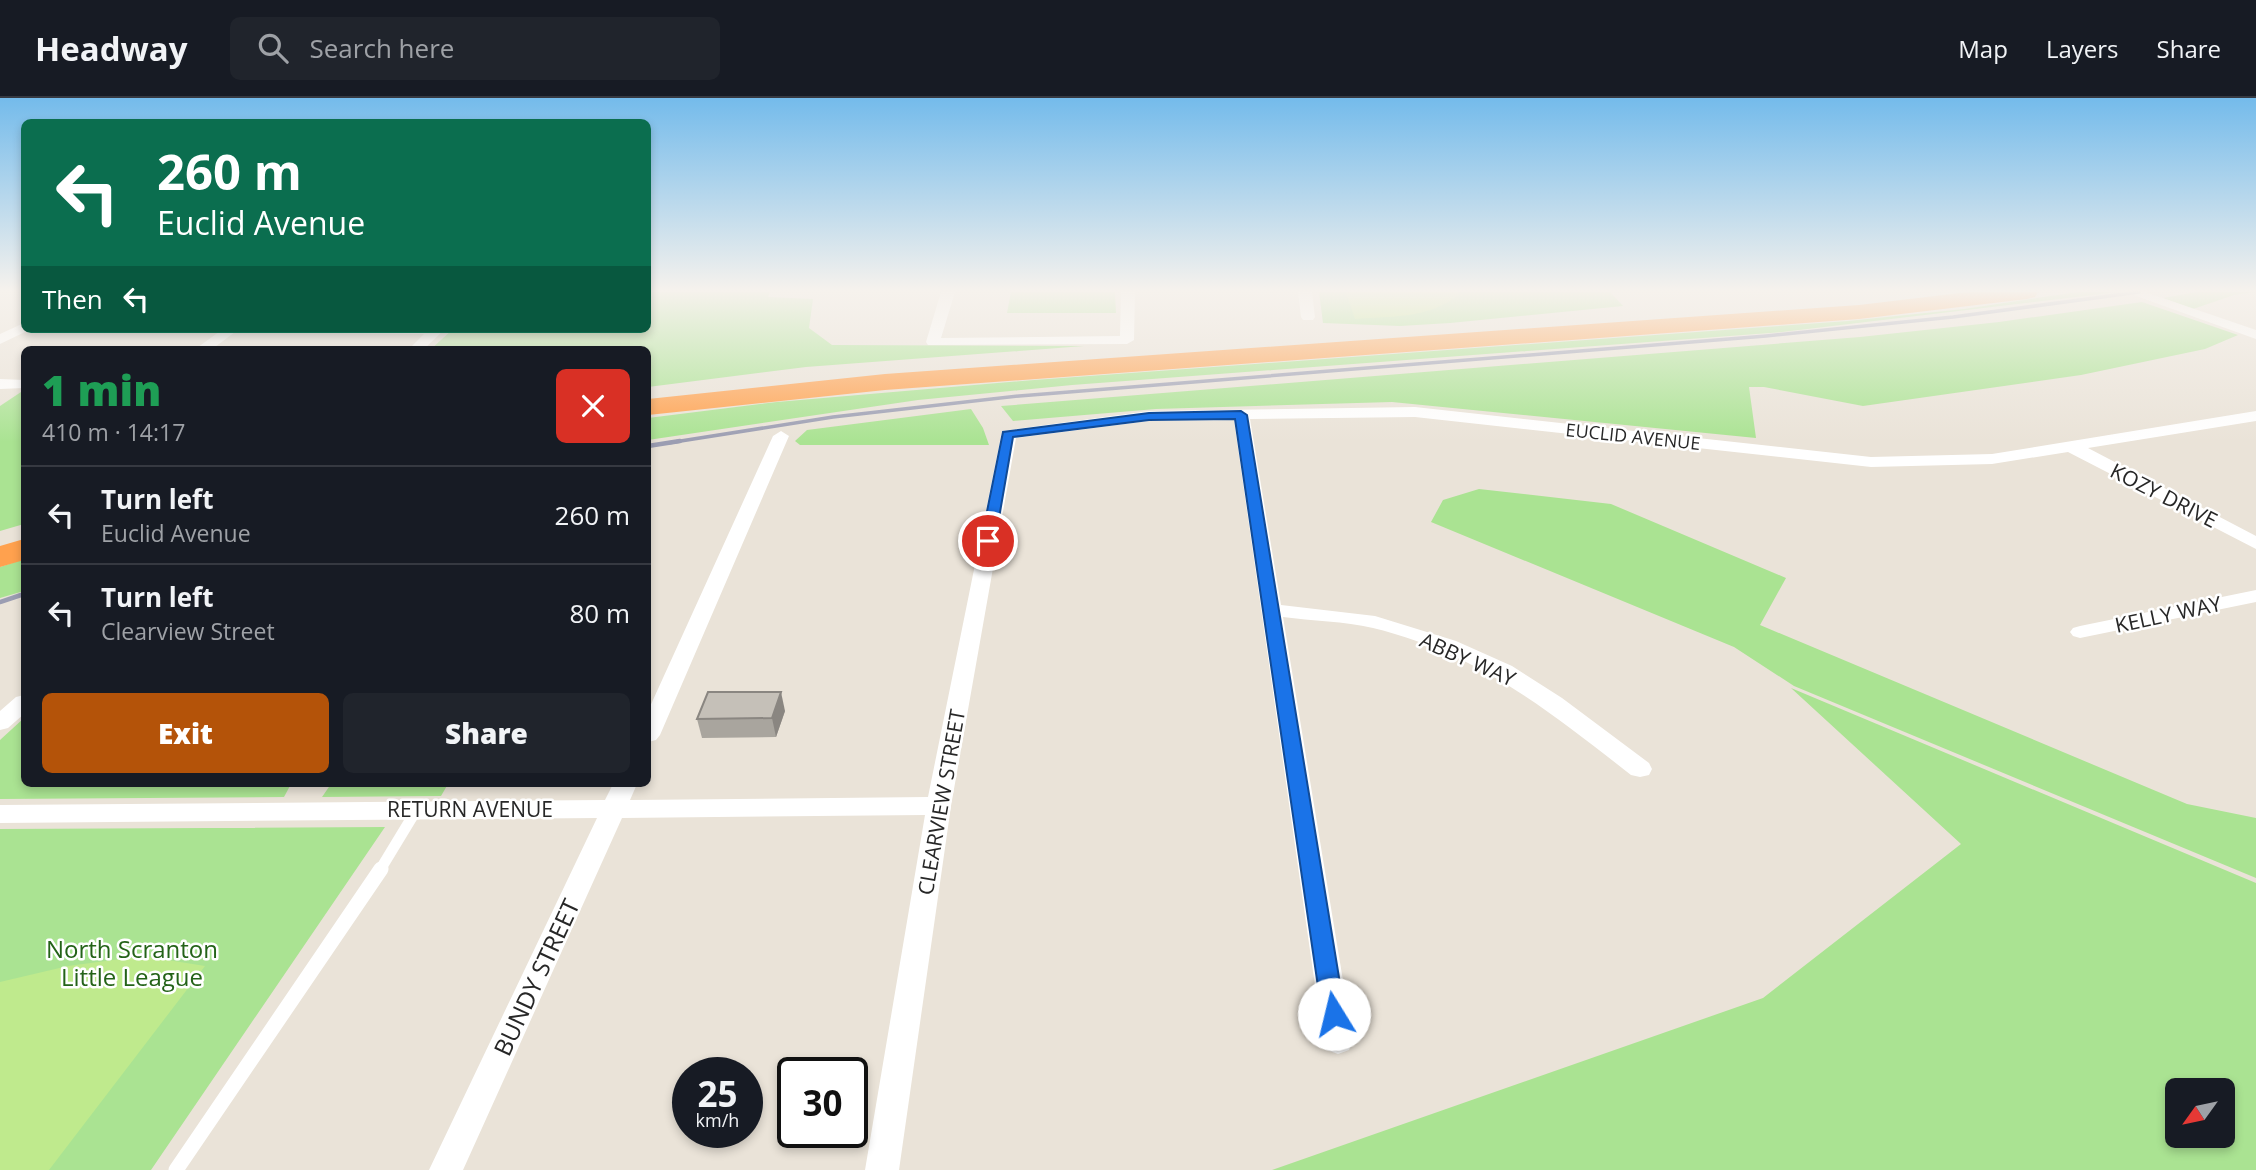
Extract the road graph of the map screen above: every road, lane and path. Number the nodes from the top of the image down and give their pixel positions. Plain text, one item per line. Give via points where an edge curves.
1 (1316, 342) edge
2 (1441, 342) edge
3 (0, 384) edge
4 (21, 384) edge
5 (651, 397) edge
6 (651, 407) edge
7 (1241, 415) junction
8 (2256, 416) edge
9 (1007, 434) joint
10 (781, 436) dead end
11 (2072, 447) junction
12 (21, 538) edge
13 (2256, 543) edge
14 (0, 544) edge
15 (21, 551) edge
16 (0, 557) edge
17 (2256, 596) edge
18 (1271, 610) junction
19 (2080, 632) dead end
20 (21, 705) edge
21 (0, 723) edge
22 (651, 728) edge
23 (1640, 769) dead end
24 (620, 797) edge
25 (939, 806) junction
26 (417, 808) junction
27 (0, 814) edge
28 (1338, 1041) dead end
29 (176, 1170) edge
30 (446, 1170) edge
31 (882, 1170) edge

1 - 5 highway via 884,373
2 - 6 highway via 885,382
3 - 4 street
7 - 9 street, EUCLID AVENUE via 1149,416
7 - 11 street, EUCLID AVENUE via 1416,412 1871,462 1992,459
7 - 18 street
8 - 11 street, EUCLID AVENUE
9 - 25 street, CLEARVIEW STREET
10 - 22 street
11 - 13 street, KOZY DRIVE
12 - 14 highway
15 - 16 highway
17 - 19 street, KELLY WAY
18 - 23 street, ABBY WAY via 1375,622 1448,646 1504,671 1554,703
18 - 28 street
20 - 21 street
24 - 25 street, RETURN AVENUE
24 - 26 street, RETURN AVENUE
24 - 30 street, BUNDY STREET
25 - 31 street, CLEARVIEW STREET
26 - 27 street, RETURN AVENUE
26 - 29 lane via 364,895

